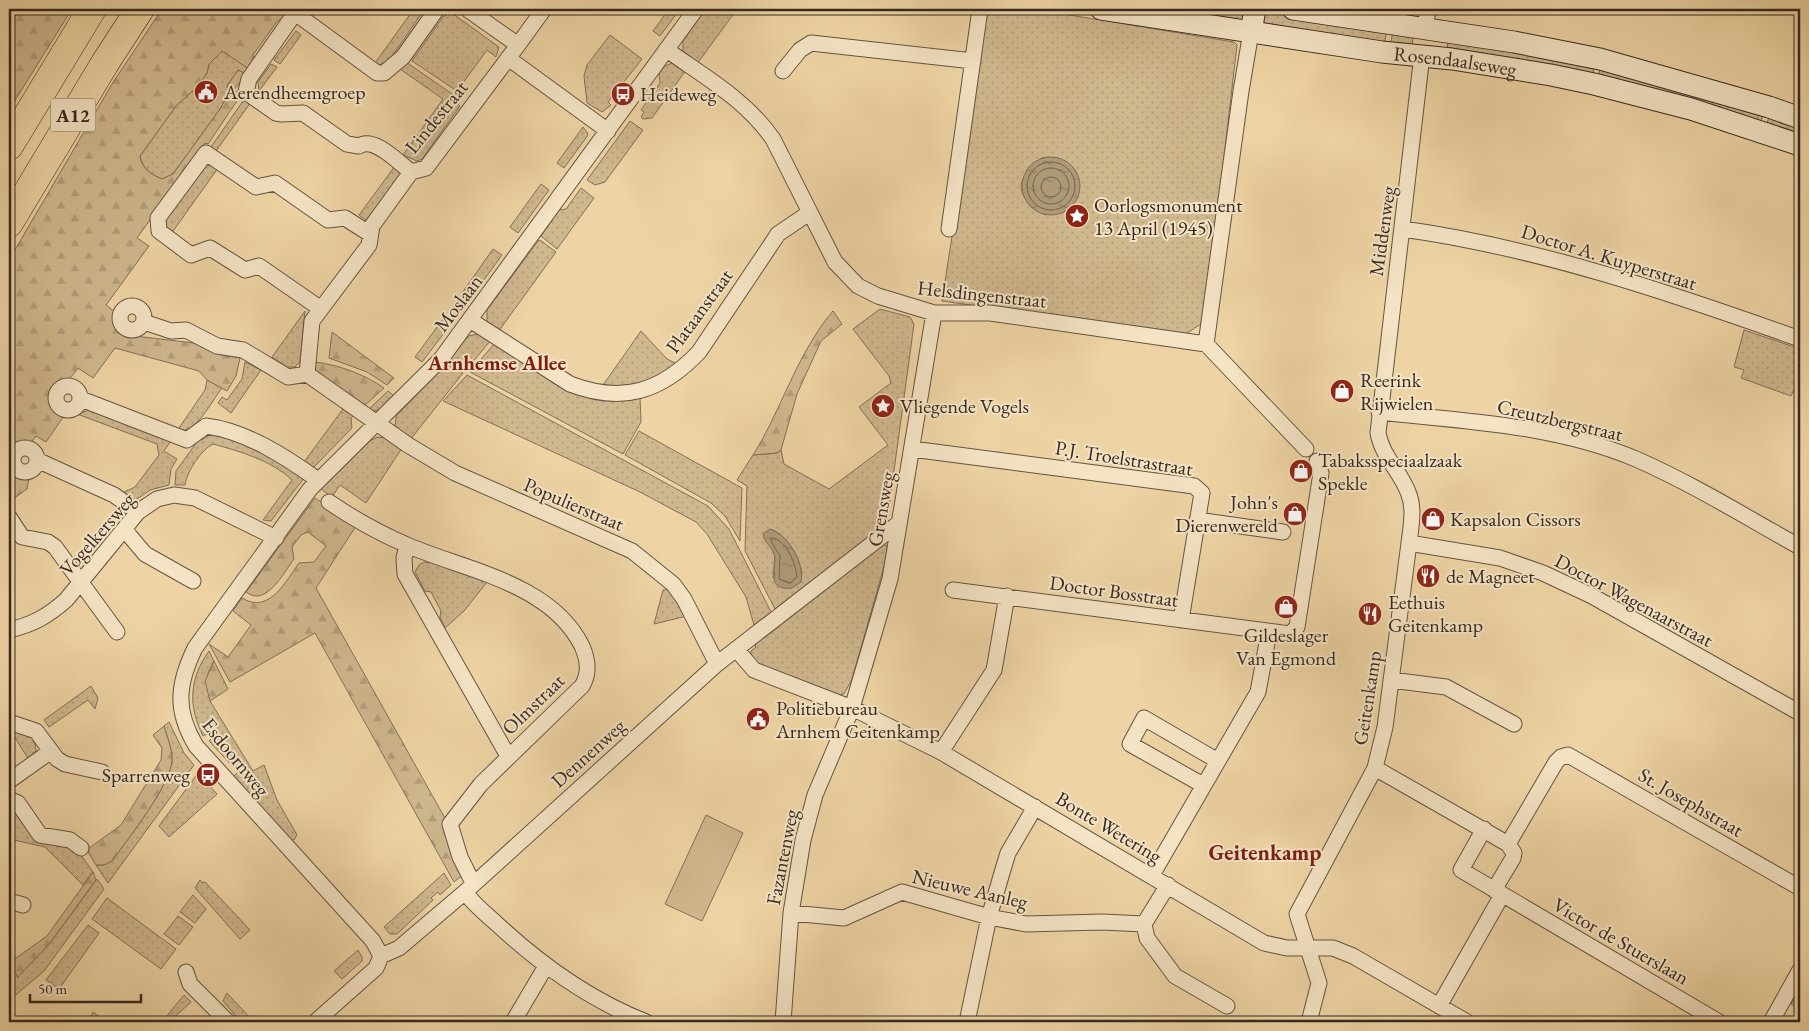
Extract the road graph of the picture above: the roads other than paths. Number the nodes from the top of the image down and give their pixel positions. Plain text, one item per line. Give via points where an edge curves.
1 (92, 9) edge
2 (140, 9) edge
3 (437, 9) edge
4 (467, 9) edge
5 (544, 9) edge
6 (696, 9) edge
7 (980, 9) edge
8 (1101, 9) edge
9 (1255, 9) edge
10 (1293, 9) edge
11 (1428, 9) edge
12 (296, 11) edge
13 (1425, 30) junction
14 (1251, 32) junction
15 (518, 46) junction
16 (667, 50) junction
17 (1422, 55) junction
18 (508, 58) junction
19 (973, 61) junction
20 (783, 71) dead end
21 (1800, 118) edge
22 (608, 131) junction
23 (1800, 145) edge
24 (9, 146) edge
25 (411, 172) junction
26 (809, 213) junction
27 (9, 223) edge
28 (949, 229) dead end
29 (1403, 229) junction
30 (370, 234) junction
31 (320, 309) junction
32 (934, 313) junction
33 (470, 320) junction
34 (144, 322) dead end
35 (1800, 339) edge
36 (1206, 344) junction
37 (307, 374) junction
38 (81, 399) dead end
39 (1379, 412) junction
40 (376, 423) junction
41 (912, 449) junction
42 (1306, 449) dead end
43 (37, 460) dead end
44 (1319, 467) dead end
45 (318, 480) junction
46 (329, 502) dead end
47 (138, 512) junction
48 (9, 517) edge
49 (1197, 520) junction
50 (899, 523) junction
51 (124, 529) junction
52 (1283, 532) dead end
53 (276, 538) junction
54 (1409, 542) junction
55 (408, 545) junction
56 (1800, 547) edge
57 (193, 581) dead end
58 (81, 582) junction
59 (953, 590) dead end
60 (1007, 596) junction
61 (1181, 620) junction
62 (9, 630) edge
63 (117, 632) dead end
64 (1269, 632) junction
65 (736, 649) junction
66 (717, 664) junction
67 (1391, 680) junction
68 (852, 708) junction
69 (1800, 713) edge
70 (9, 722) edge
71 (1514, 724) dead end
72 (51, 751) junction
73 (941, 752) junction
74 (508, 756) junction
75 (1218, 761) junction
76 (1375, 768) junction
77 (102, 772) dead end
78 (9, 781) edge
79 (1204, 785) junction
80 (9, 799) edge
81 (1035, 807) junction
82 (1484, 829) junction
83 (1508, 844) junction
84 (81, 848) dead end
85 (1152, 875) junction
86 (1168, 885) junction
87 (469, 887) junction
88 (1800, 888) edge
89 (1498, 893) junction
90 (791, 913) junction
91 (989, 917) junction
92 (1144, 924) junction
93 (1308, 948) junction
94 (381, 956) junction
95 (546, 966) junction
96 (1800, 970) edge
97 (186, 972) dead end
98 (1227, 1006) dead end
99 (1439, 1006) junction
100 (1774, 1021) edge
101 (228, 1022) edge
102 (315, 1022) edge
103 (513, 1022) edge
104 (646, 1022) edge
105 (783, 1022) edge
106 (967, 1022) edge
107 (1309, 1022) edge
108 (1467, 1022) edge
109 (1719, 1022) edge

1 - 24 highway, A12
2 - 27 highway, A12
3 - 12 street via 402,57 384,73 377,73
4 - 15 street
5 - 15 street
6 - 16 street, Moslaan
7 - 19 street
8 - 14 street, Rosendaalseweg
9 - 14 street
10 - 13 street, Rosendaalseweg
11 - 13 street
12 - 25 street, Lindestraat via 249,79 246,92 276,113 303,112 347,144 373,144
13 - 17 street
13 - 21 street, Rosendaalseweg via 1514,42 1600,59
14 - 17 street, Rosendaalseweg
14 - 36 street
15 - 18 street, Lindestraat
16 - 22 street, Moslaan
16 - 26 street, Helsdingenstraat via 740,102 764,127
17 - 23 street, Rosendaalseweg via 1594,84 1699,112
17 - 29 street, Middenweg
18 - 22 street
18 - 25 street, Lindestraat via 426,168
19 - 20 street via 811,43 800,50
19 - 28 street
22 - 33 street, Moslaan
25 - 30 street via 372,226
26 - 32 street, Helsdingenstraat via 835,262 858,286 896,304
26 - 33 street, Plataanstraat via 778,234 686,367 649,388 605,394 570,384
29 - 35 street, Doctor A. Kuyperstraat via 1512,248 1621,279
29 - 39 street, Middenweg
30 - 31 street via 369,246
30 - 31 street via 345,218 328,220 275,183 256,187 206,153 158,218 158,231 191,255 210,248 244,270 259,266
31 - 37 street via 312,320
32 - 36 street, Helsdingenstraat via 990,313
32 - 41 street, Grensweg
33 - 40 street, Moslaan via 441,359
34 - 37 street via 171,331 186,330 218,346 243,350 288,377
36 - 42 street
37 - 40 street
38 - 45 street via 187,440 206,426 217,427 272,449
39 - 54 street, Geitenkamp via 1379,442 1411,500
39 - 56 street, Creutzbergstraat via 1496,425 1598,446 1635,459 1675,479
40 - 45 street, Esdoornweg
40 - 66 street, Populierstraat via 455,473 632,551 673,584
41 - 49 street, P.J. Troelstrastraat via 1194,486 1202,493
41 - 50 street, Grensweg
43 - 47 street via 114,495
44 - 64 street, Doctor Bosstraat via 1297,627 1290,634
45 - 53 street, Esdoornweg
46 - 55 street, Olmstraat
47 - 51 street, Vogelkersweg
47 - 53 street, Vogelkersweg via 157,499 186,496
48 - 58 street via 22,537 48,542 55,547
49 - 52 street
49 - 61 street, P.J. Troelstrastraat
50 - 65 street, Dennenweg
50 - 68 street, Grensweg via 890,579
51 - 57 street via 145,554
51 - 58 street, Vogelkersweg
53 - 94 street, Esdoornweg via 195,648 182,679 182,718 204,757 373,941
54 - 67 street, Geitenkamp
54 - 69 street, Doctor Wagenaarstraat via 1500,558 1543,573 1592,596
55 - 74 street via 404,558 405,574
55 - 74 street, Olmstraat via 513,586 546,603 568,623 583,649 588,668 582,686
58 - 62 street, Vogelkersweg via 44,618
58 - 63 street
59 - 60 street, Doctor Bosstraat
60 - 61 street, Doctor Bosstraat
60 - 73 street via 994,670
61 - 64 street, Doctor Bosstraat
64 - 75 street via 1261,686
65 - 66 street, Dennenweg
65 - 68 street, Bonte Wetering via 754,670
66 - 87 street, Dennenweg
67 - 71 street via 1446,687
67 - 76 street, Geitenkamp via 1385,727
68 - 73 street, Bonte Wetering
68 - 90 street, Fazantenweg via 816,795 803,840
70 - 72 street via 36,730
72 - 77 street via 65,764
72 - 78 street
73 - 81 street, Bonte Wetering
74 - 87 street, Olmstraat via 450,824
75 - 79 street
75 - 79 street via 1144,718 1130,744
76 - 82 street
76 - 93 street, Geitenkamp via 1298,914
79 - 85 street
80 - 84 street via 18,803 40,835 70,840
81 - 85 street, Bonte Wetering
81 - 91 street via 1008,853
82 - 83 street
82 - 89 street, Victor de Stuerslaan via 1461,870
83 - 88 street, St. Josephstraat via 1552,767 1560,757 1568,755
83 - 89 street via 1514,853 1513,858
85 - 86 street, Bonte Wetering
86 - 92 street
86 - 93 street, Bonte Wetering via 1264,943
87 - 94 street, Dennenweg via 399,948
87 - 95 street via 514,939
89 - 99 street
89 - 109 street, Victor de Stuerslaan
90 - 91 street, Nieuwe Aanleg via 844,918 902,892
90 - 105 street, Fazantenweg
91 - 92 street, Nieuwe Aanleg via 1026,924
91 - 106 street
92 - 98 street via 1147,938 1174,976
93 - 99 street, Bonte Wetering via 1333,948 1353,956
93 - 107 street, Geitenkamp via 1319,983
94 - 102 street, Dennenweg via 376,968
95 - 103 street
95 - 104 street via 611,1008
96 - 100 street
97 - 101 street via 190,984
99 - 108 street, Bonte Wetering

